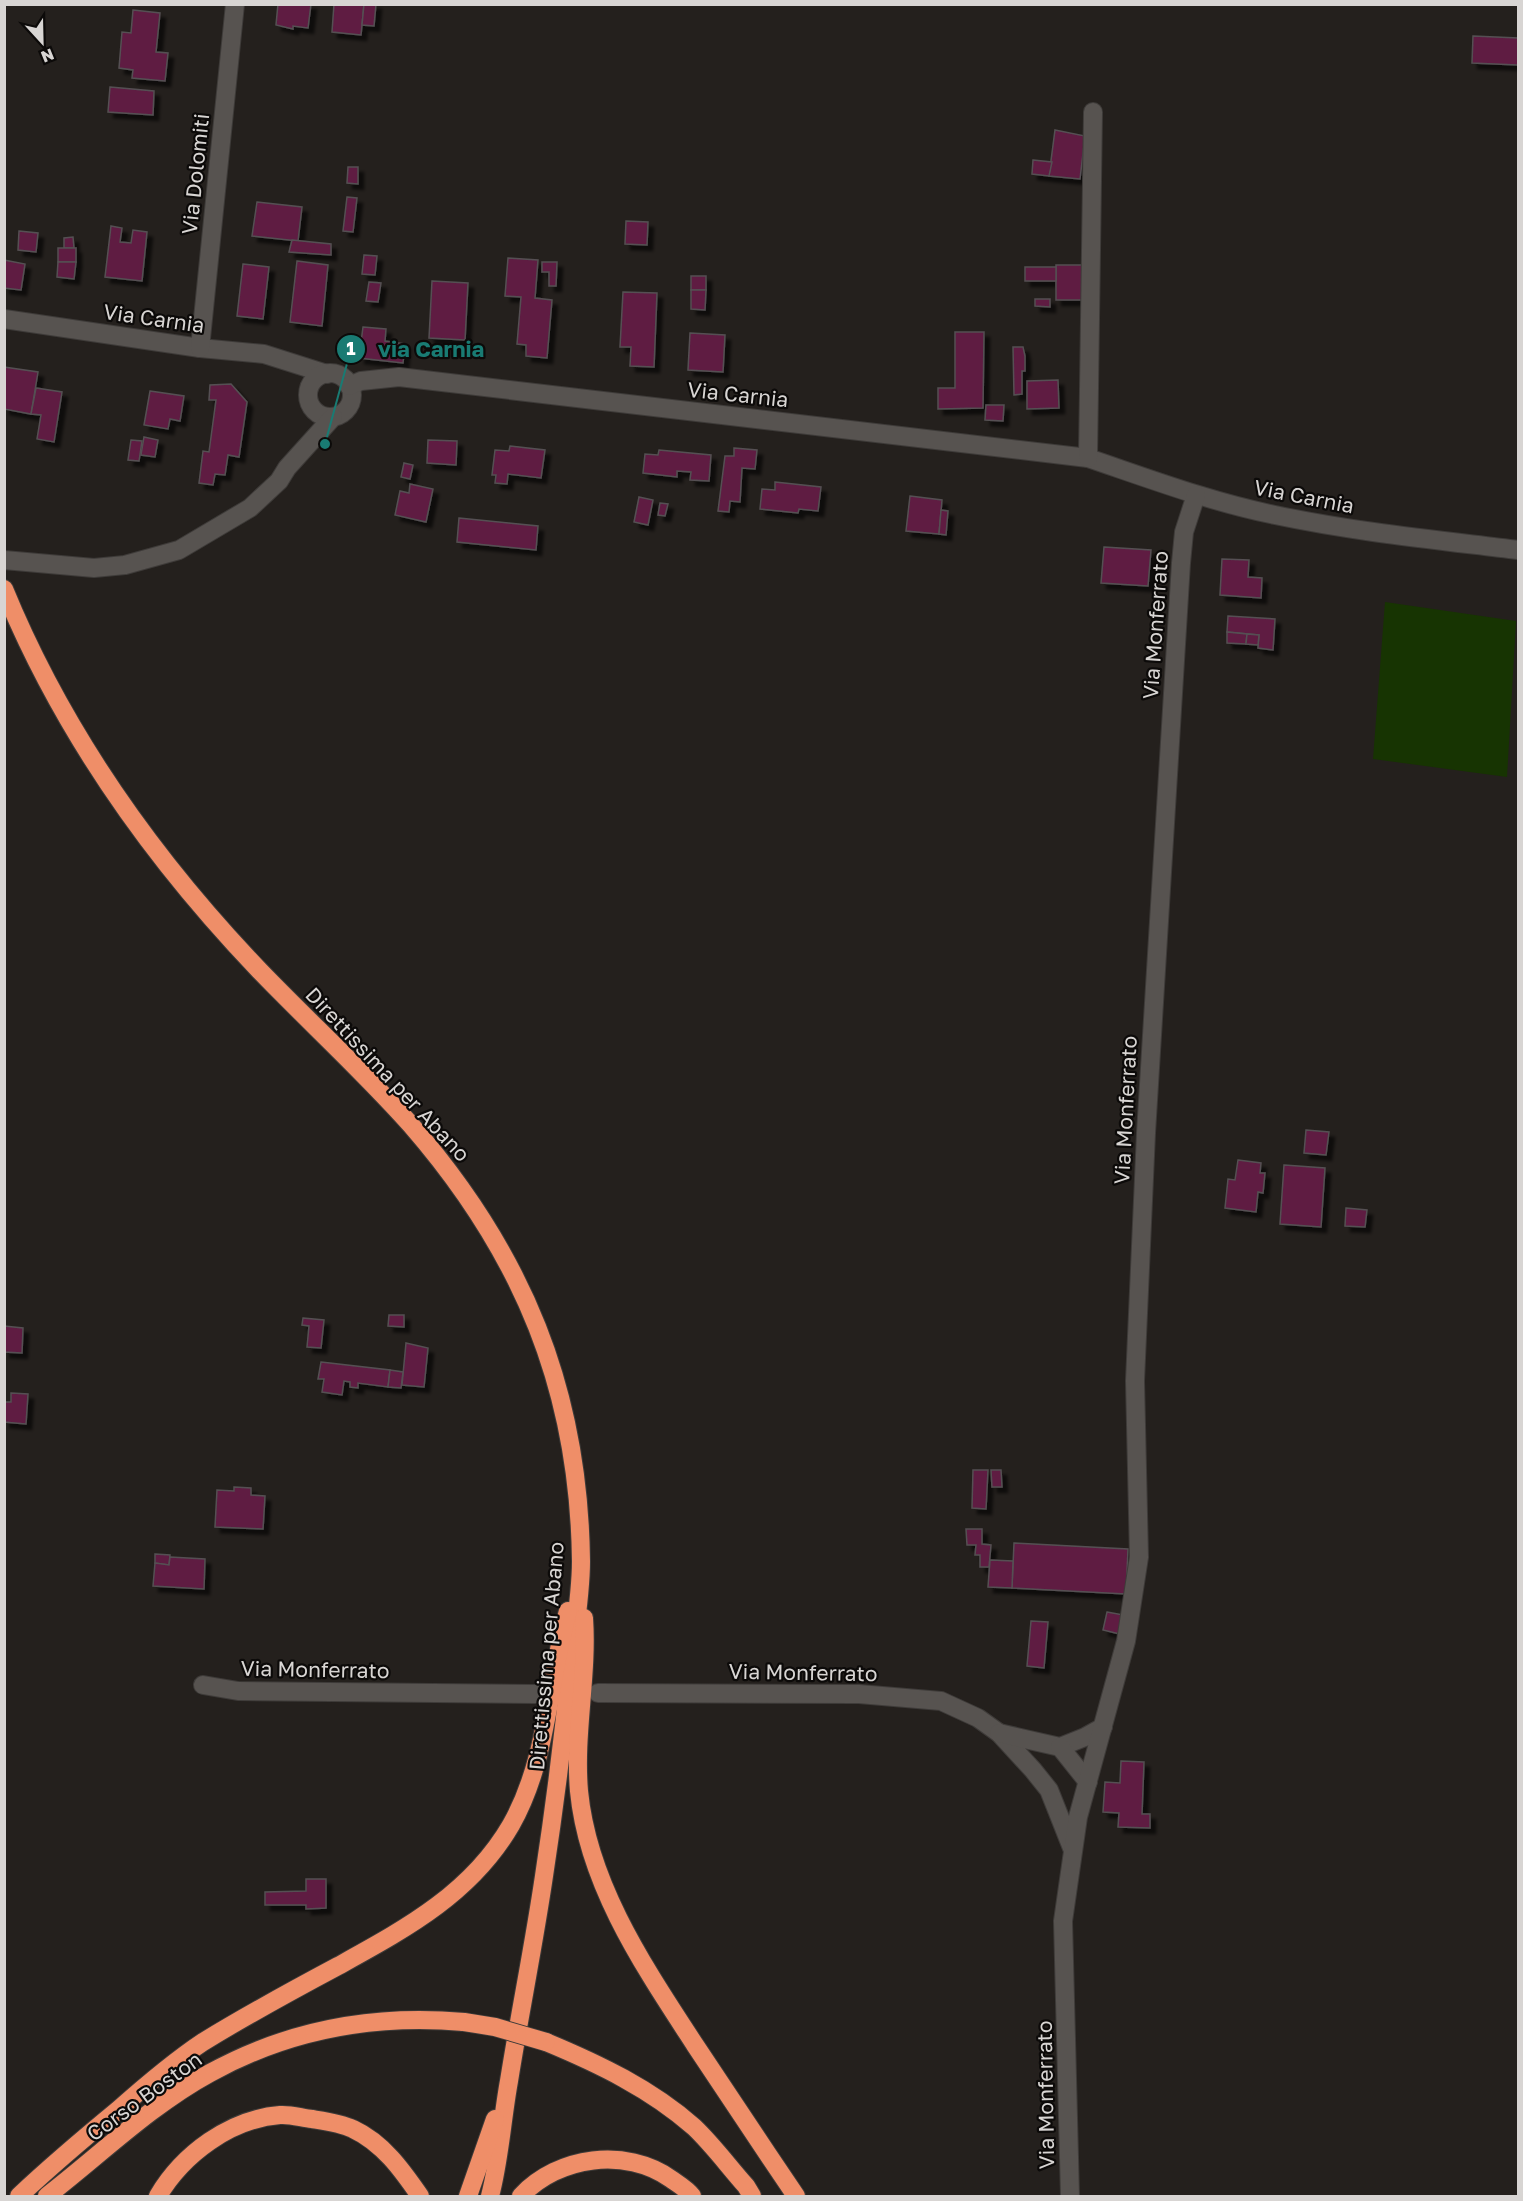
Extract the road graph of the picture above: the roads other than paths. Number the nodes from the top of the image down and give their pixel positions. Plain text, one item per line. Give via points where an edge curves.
1 (235, 4) edge
2 (1093, 112) dead end
3 (4, 319) edge
4 (200, 348) junction
5 (296, 366) junction
6 (327, 374) junction
7 (309, 388) junction
8 (350, 395) junction
9 (313, 410) junction
10 (333, 417) junction
11 (315, 439) junction
12 (1088, 458) junction
13 (1196, 495) junction
14 (1518, 550) edge
15 (4, 560) edge
16 (4, 589) edge
17 (581, 1566) junction
18 (202, 1685) dead end
19 (598, 1693) dead end
20 (535, 1694) dead end
21 (1103, 1727) junction
22 (999, 1733) junction
23 (1060, 1747) junction
24 (1086, 1789) junction
25 (1049, 1790) junction
26 (1073, 1850) junction
27 (509, 2080) junction
28 (19, 2196) edge
29 (48, 2196) edge
30 (158, 2196) edge
31 (420, 2196) edge
32 (468, 2196) edge
33 (490, 2196) edge
34 (521, 2196) edge
35 (692, 2196) edge
36 (752, 2196) edge
37 (796, 2196) edge
38 (1070, 2196) edge

1 - 4 street, Via Dolomiti
2 - 12 street
3 - 4 street, Via Carnia
4 - 5 street, Via Carnia via 264,354
5 - 6 street, Via Carnia
5 - 7 street
6 - 7 street via 313,381
6 - 8 street via 341,377
7 - 9 street
8 - 10 street via 347,410
8 - 12 street, Via Carnia via 361,381 399,377
9 - 10 street
9 - 11 street
10 - 11 street
11 - 15 street via 279,482 250,508 179,550 133,564 94,568
12 - 13 street, Via Carnia
13 - 14 street, Via Carnia via 1275,515 1380,533
13 - 21 street, Via Monferrato via 1184,531 1181,563 1146,1133 1135,1402 1140,1557 1126,1641
16 - 17 highway, Direttissima per Abano via 20,628 81,743 153,848 257,968 410,1124 464,1190 491,1232 534,1317 564,1406 576,1472
17 - 27 highway, Direttissima per Abano via 560,1770 532,1962
17 - 28 highway via 556,1653 541,1747 531,1782 510,1826 488,1859 431,1912 203,2043 162,2072
17 - 37 highway via 586,1647 579,1790 592,1851 633,1945
18 - 20 street, Via Monferrato via 238,1691
19 - 22 street, Via Monferrato via 898,1695 941,1701
21 - 23 street
21 - 24 street, Via Monferrato
22 - 23 street, Via Monferrato
22 - 25 street, Via Monferrato
23 - 24 street
24 - 25 street via 1060,1797
24 - 26 street, Via Monferrato
25 - 26 street, Via Monferrato
26 - 38 street, Via Monferrato via 1063,1921
27 - 32 highway, Direttissima per Abano
27 - 33 highway, Direttissima per Abano
29 - 36 highway, Corso Boston, bridge via 165,2102 209,2073 251,2053 294,2037 362,2022 428,2019 505,2029 601,2065 650,2094 694,2127
30 - 31 highway via 206,2142 240,2125 281,2114 353,2129 395,2159
34 - 35 highway via 570,2165 595,2160 631,2160 664,2174

